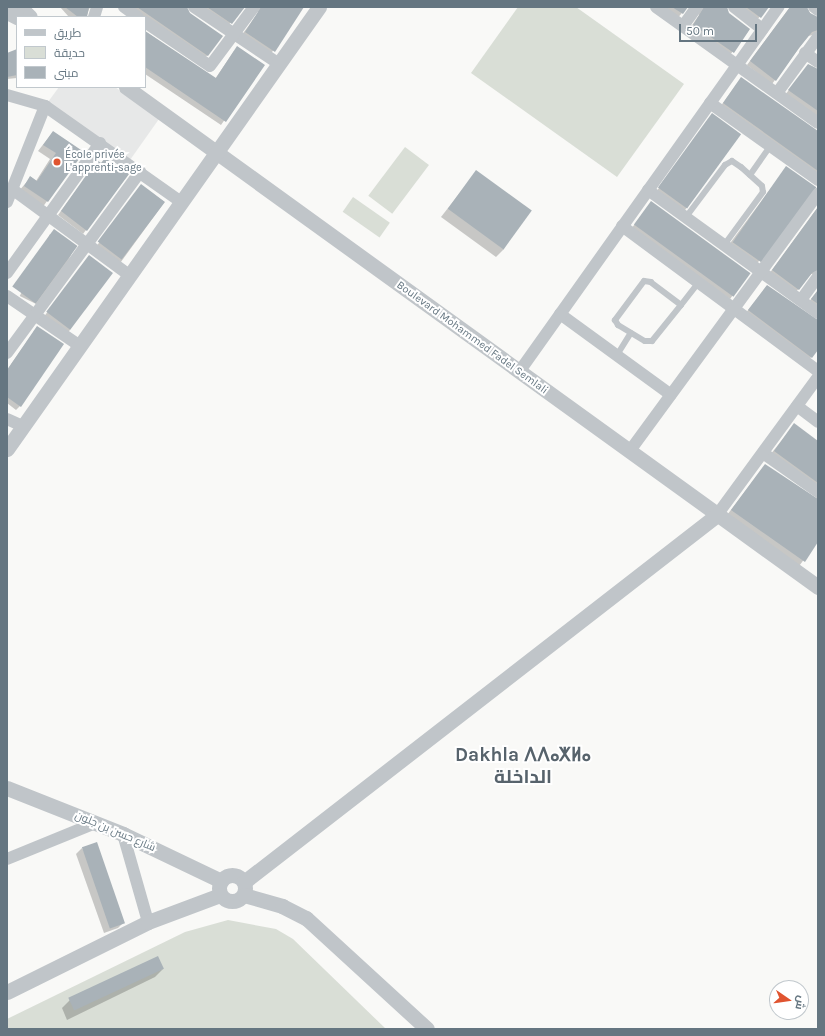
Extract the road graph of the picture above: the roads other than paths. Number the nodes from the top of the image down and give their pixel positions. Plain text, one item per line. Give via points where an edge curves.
1 (20, 7) edge
2 (124, 7) edge
3 (194, 7) edge
4 (254, 7) edge
5 (320, 7) edge
6 (656, 7) edge
7 (697, 7) edge
8 (734, 7) edge
9 (778, 7) edge
10 (814, 7) edge
11 (818, 10) edge
12 (7, 12) edge
13 (16, 16) edge
14 (29, 16) edge
15 (137, 16) edge
16 (146, 23) edge
17 (683, 26) junction
18 (762, 29) junction
19 (234, 34) junction
20 (818, 37) edge
21 (805, 53) junction
22 (818, 62) edge
23 (279, 64) junction
24 (737, 65) junction
25 (127, 88) edge
26 (777, 93) junction
27 (7, 95) edge
28 (710, 103) junction
29 (45, 106) junction
30 (818, 123) edge
31 (100, 143) junction
32 (770, 146) junction
33 (217, 152) junction
34 (140, 172) junction
35 (750, 175) junction
36 (818, 180) edge
37 (12, 189) junction
38 (648, 190) junction
39 (818, 194) edge
40 (7, 202) edge
41 (181, 202) junction
42 (48, 216) junction
43 (686, 217) junction
44 (622, 226) junction
45 (86, 244) junction
46 (724, 245) junction
47 (761, 272) junction
48 (7, 273) edge
49 (130, 275) junction
50 (818, 277) edge
51 (698, 282) junction
52 (7, 296) edge
53 (801, 300) junction
54 (681, 305) junction
55 (734, 309) junction
56 (818, 313) edge
57 (560, 314) junction
58 (35, 315) junction
59 (631, 333) junction
60 (80, 346) junction
61 (7, 353) edge
62 (617, 355) junction
63 (818, 371) edge
64 (518, 372) junction
65 (818, 377) edge
66 (671, 395) junction
67 (797, 406) junction
68 (7, 419) edge
69 (818, 422) edge
70 (23, 426) junction
71 (7, 449) edge
72 (629, 452) junction
73 (763, 453) junction
74 (818, 492) edge
75 (717, 515) junction
76 (818, 586) edge
77 (7, 788) edge
78 (95, 823) junction
79 (123, 834) junction
80 (7, 859) edge
81 (220, 888) junction
82 (244, 888) junction
83 (148, 922) junction
84 (7, 992) edge
85 (426, 1029) edge

1 - 14 street
2 - 15 street
3 - 19 street
4 - 19 street
5 - 23 street
6 - 17 street
7 - 17 street
8 - 18 street
9 - 18 street
10 - 11 street
12 - 13 street
16 - 19 street via 210,66
17 - 24 street
18 - 24 street
19 - 23 street
20 - 21 street
21 - 22 street
21 - 26 street
23 - 33 street
24 - 26 street
24 - 28 street
25 - 33 street, Boulevard Mohammed Fadel Semlali
26 - 30 street
27 - 29 street
28 - 32 street
28 - 38 street
29 - 31 street
29 - 37 street
31 - 34 street
31 - 42 street
32 - 35 lane
32 - 36 street
33 - 41 street
33 - 64 street, Boulevard Mohammed Fadel Semlali
34 - 41 street
34 - 45 street
35 - 43 lane via 732,161 729,162
35 - 46 lane via 762,186 763,192
37 - 40 street
37 - 42 street
38 - 43 street
38 - 44 street
39 - 47 street
41 - 49 street
42 - 45 street
42 - 48 street
43 - 46 street
44 - 51 street
44 - 57 street
45 - 49 street
45 - 58 street
46 - 47 street
47 - 53 street
47 - 55 street
49 - 60 street
50 - 53 street
51 - 54 lane
51 - 55 street
52 - 58 street
53 - 56 street
54 - 59 lane via 652,342
54 - 59 lane via 651,282 644,281 615,320
55 - 63 street
55 - 66 street
57 - 62 street
57 - 64 street
58 - 60 street
58 - 61 street
59 - 62 lane
60 - 70 street
62 - 66 street
64 - 72 street, Boulevard Mohammed Fadel Semlali
65 - 67 street
66 - 72 street
67 - 69 street
67 - 73 street
68 - 70 street
70 - 71 street
72 - 75 street, Boulevard Mohammed Fadel Semlali
73 - 74 street
73 - 75 street
75 - 76 street, Boulevard Mohammed Fadel Semlali
75 - 82 street
77 - 78 street, شارع حسن بن جلون
78 - 79 street, شارع حسن بن جلون
78 - 80 street
79 - 81 street, شارع حسن بن جلون
79 - 83 street
81 - 82 street via 232,875
81 - 82 street, شارع حسن بن جلون via 232,902
81 - 83 street
82 - 85 street via 312,922
83 - 84 street

